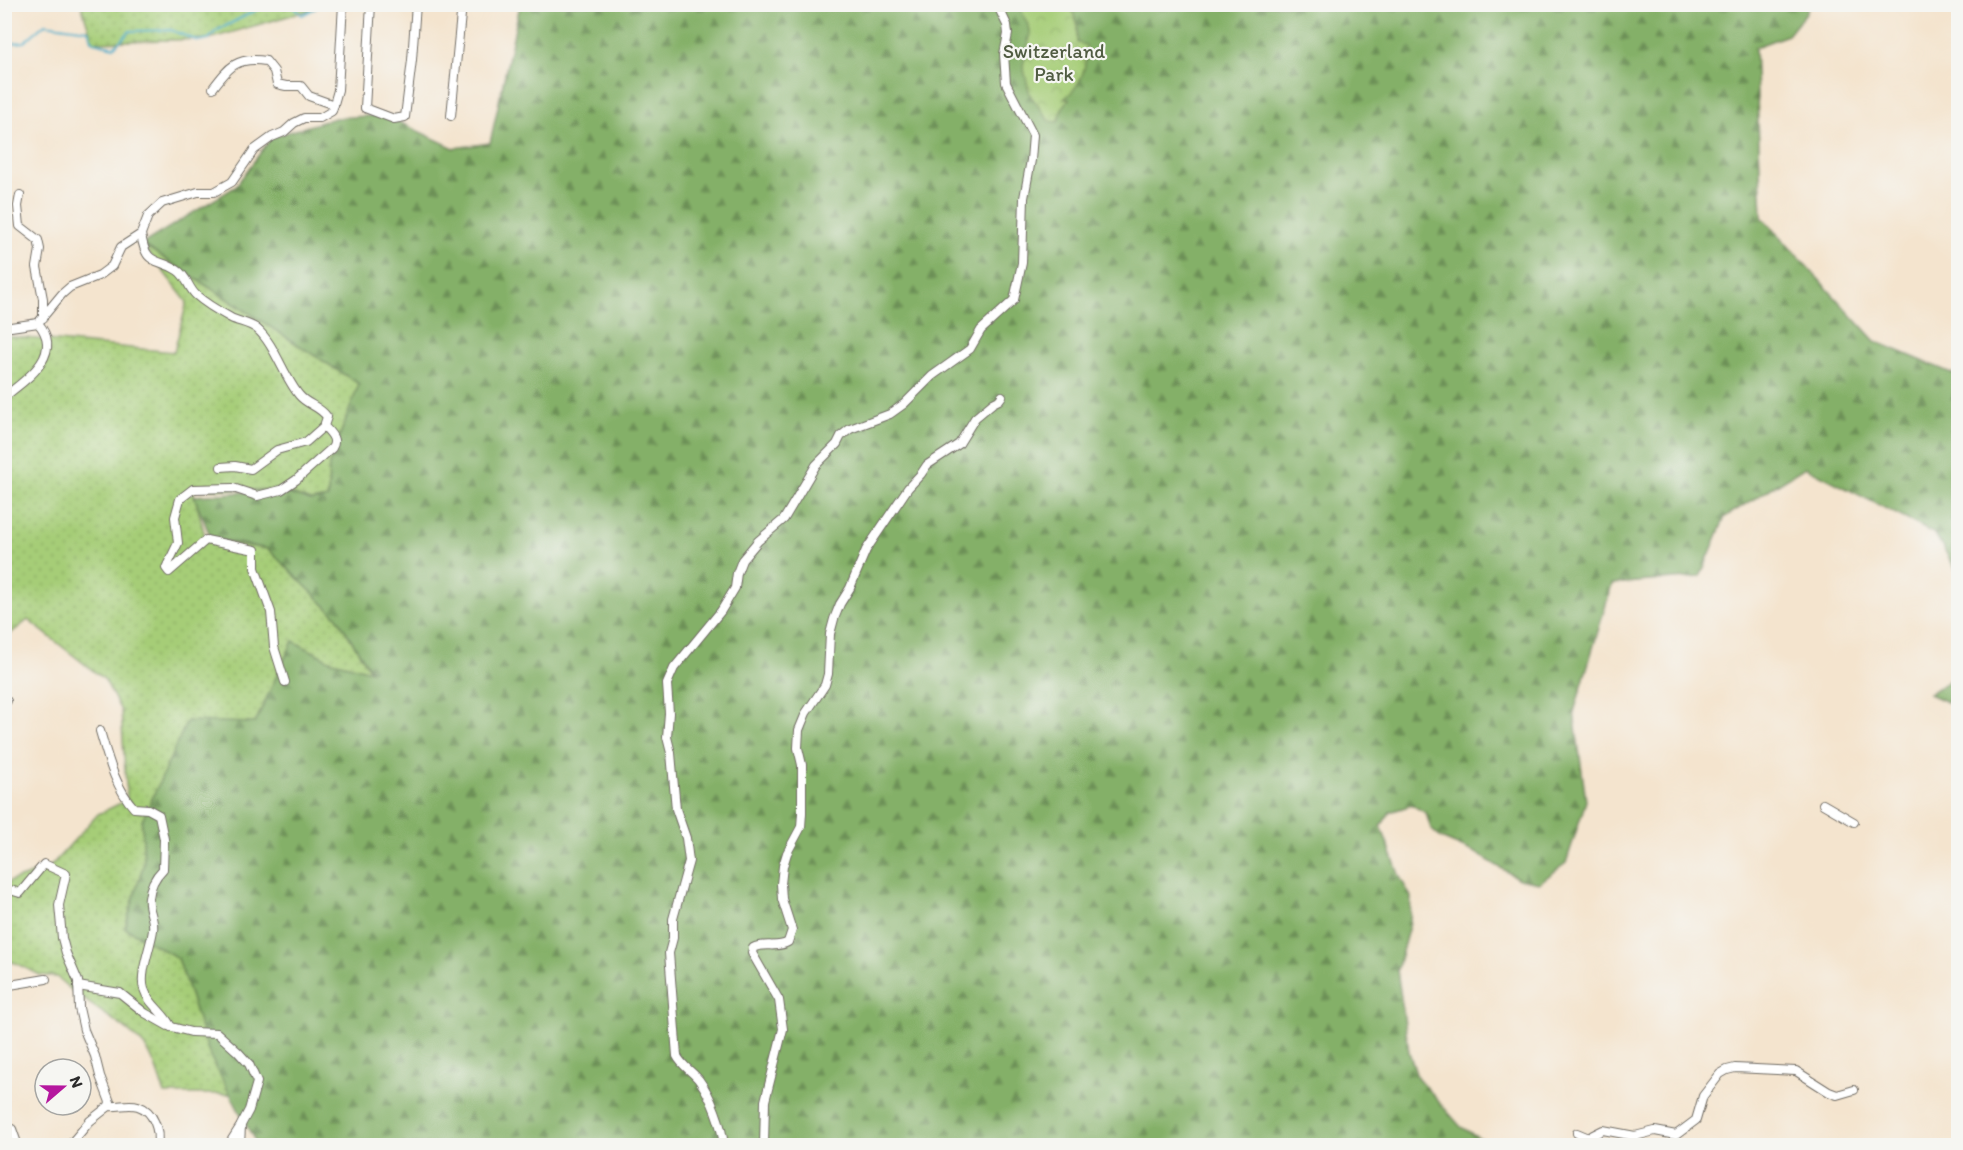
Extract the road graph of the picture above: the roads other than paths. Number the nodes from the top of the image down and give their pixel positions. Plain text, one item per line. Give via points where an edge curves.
1 (343, 4) edge
2 (371, 4) edge
3 (416, 4) edge
4 (462, 4) edge
5 (997, 4) edge
6 (213, 88) dead end
7 (334, 105) junction
8 (451, 116) dead end
9 (20, 195) dead end
10 (141, 234) junction
11 (40, 320) junction
12 (4, 328) edge
13 (1002, 396) dead end
14 (4, 398) edge
15 (324, 426) junction
16 (221, 467) dead end
17 (285, 682) dead end
18 (100, 731) dead end
19 (1823, 804) dead end
20 (1854, 822) dead end
21 (4, 888) edge
22 (46, 979) dead end
23 (4, 986) edge
24 (78, 986) junction
25 (171, 1027) junction
26 (1854, 1090) dead end
27 (109, 1106) junction
28 (241, 1125) junction
29 (12, 1129) dead end
30 (1577, 1133) dead end
31 (1588, 1142) edge
32 (18, 1146) edge
33 (69, 1146) edge
34 (157, 1146) edge
35 (228, 1146) edge
36 (240, 1146) edge
37 (724, 1146) edge
38 (764, 1146) edge

1 - 7 street
2 - 3 street via 365,108 393,120 405,117
4 - 8 street
5 - 37 street via 1007,25 1006,83 1033,135 1024,198 1022,263 1014,300 981,330 970,349 932,376 904,404 841,436 816,465 784,519 742,560 735,588 710,626 674,668 667,684 667,737 675,809 689,849 669,953 677,1056 699,1080 717,1115
6 - 7 street via 234,63 252,59 266,61 277,84 301,86 309,96
7 - 10 street via 327,115 304,118 272,136 254,150 232,182 214,192 198,192 162,202 148,216
9 - 11 street via 20,226 38,240 40,249
10 - 11 street via 121,247 112,266 100,275 70,287
10 - 15 street via 142,244 152,259 177,270 196,295 230,318 256,328 300,396 324,411
11 - 12 street
11 - 14 street via 47,339 46,355 31,376
13 - 38 street via 975,418 959,444 927,465 908,488 871,543 834,619 825,685 799,730 801,827 787,853 781,884 792,930 783,945 759,945 752,953 779,1000 783,1029 765,1101
15 - 16 street via 306,442 277,450 251,468
15 - 17 street via 335,444 281,490 258,496 233,488 193,489 180,499 175,517 178,543 166,568 169,572 206,540 255,550 255,568 271,612 274,647
18 - 25 street via 125,798 134,808 159,815 164,840 163,869 155,877 148,898 154,926 143,987
19 - 20 street
21 - 24 street via 20,893 44,864 66,874 60,923
22 - 23 street
24 - 25 street via 120,993
24 - 27 street via 78,1008
25 - 28 street via 217,1034 249,1064 257,1082
26 - 31 street via 1837,1095 1796,1071 1735,1068 1720,1074 1703,1096 1696,1120 1676,1135 1655,1131 1635,1136 1603,1130 1593,1134
27 - 33 street
27 - 34 street via 140,1106 157,1125
28 - 35 street
28 - 36 street
29 - 32 street
30 - 31 street

